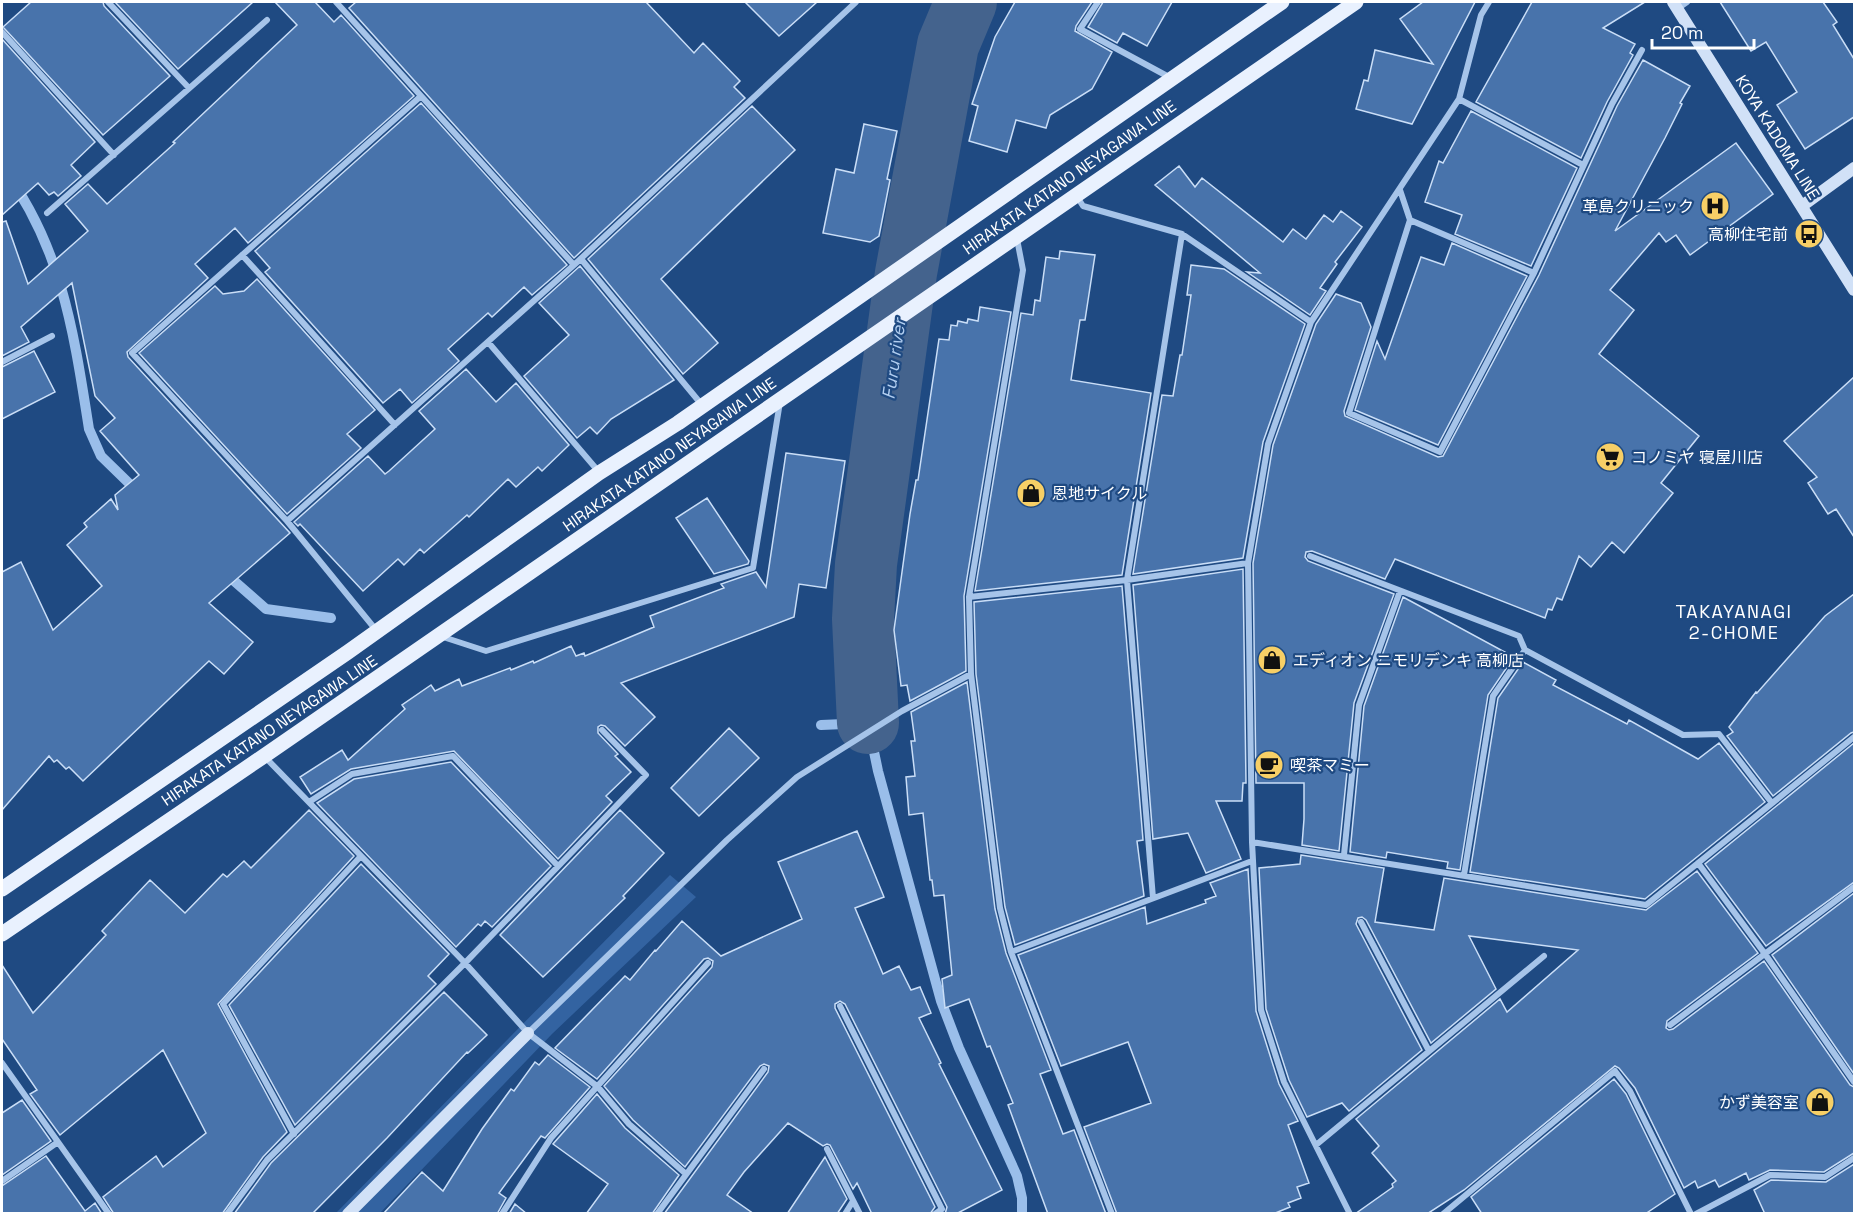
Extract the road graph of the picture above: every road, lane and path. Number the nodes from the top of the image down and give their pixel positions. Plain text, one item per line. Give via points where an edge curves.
1 (108, 2) edge
2 (336, 2) edge
3 (856, 2) edge
4 (1098, 2) edge
5 (1282, 2) edge
6 (1356, 2) edge
7 (1489, 2) edge
8 (1679, 4) edge
9 (267, 20) dead end
10 (2, 32) edge
11 (1642, 50) dead end
12 (1172, 79) junction
13 (189, 88) junction
14 (421, 96) junction
15 (1459, 99) junction
16 (114, 155) junction
17 (1583, 165) junction
18 (1854, 168) edge
19 (1400, 189) junction
20 (1076, 195) junction
21 (1802, 206) junction
22 (47, 213) dead end
23 (1410, 220) junction
24 (1182, 234) junction
25 (1016, 235) junction
26 (242, 255) junction
27 (581, 259) junction
28 (574, 265) junction
29 (1533, 273) junction
30 (1854, 290) edge
31 (1311, 322) junction
32 (52, 336) dead end
33 (488, 342) junction
34 (2, 363) edge
35 (780, 399) junction
36 (702, 405) junction
37 (396, 425) junction
38 (599, 473) junction
39 (287, 521) junction
40 (1310, 556) dead end
41 (1248, 563) junction
42 (1127, 580) junction
43 (1400, 591) junction
44 (969, 597) junction
45 (376, 630) junction
46 (438, 636) junction
47 (1526, 650) junction
48 (971, 674) junction
49 (602, 730) dead end
50 (1854, 737) edge
51 (264, 756) junction
52 (309, 802) junction
53 (1772, 803) junction
54 (1252, 842) junction
55 (1344, 855) junction
56 (361, 856) junction
57 (1252, 861) junction
58 (1698, 862) junction
59 (558, 866) junction
60 (1464, 875) junction
61 (1854, 887) edge
62 (2, 889) edge
63 (1153, 898) junction
64 (1361, 922) dead end
65 (2, 933) edge
66 (1011, 952) junction
67 (1765, 954) junction
68 (1544, 956) dead end
69 (465, 963) junction
70 (708, 963) dead end
71 (840, 1006) dead end
72 (1670, 1025) dead end
73 (528, 1033) junction
74 (1429, 1051) junction
75 (2, 1063) edge
76 (764, 1069) dead end
77 (1854, 1083) edge
78 (598, 1087) junction
79 (294, 1134) junction
80 (58, 1142) junction
81 (1316, 1145) junction
82 (827, 1149) dead end
83 (1854, 1158) edge
84 (686, 1174) junction
85 (2, 1181) edge
86 (853, 1201) junction
87 (109, 1214) edge
88 (227, 1214) edge
89 (348, 1214) edge
90 (502, 1214) edge
91 (657, 1214) edge
92 (845, 1214) edge
93 (860, 1214) edge
94 (935, 1214) edge
95 (1112, 1214) edge
96 (1350, 1214) edge
97 (1443, 1214) edge
98 (1691, 1214) edge
99 (1696, 1214) edge

1 - 13 street
2 - 14 street
3 - 27 street
4 - 12 street via 1080,29
5 - 12 main road, HIRAKATA KATANO NEYAGAWA LINE
6 - 20 main road, HIRAKATA KATANO NEYAGAWA LINE
7 - 15 street via 1481,15
8 - 21 main road, KOYA KADOMA LINE
9 - 13 street
10 - 16 street
11 - 17 street
12 - 36 main road, HIRAKATA KATANO NEYAGAWA LINE
13 - 16 street
14 - 26 street
14 - 28 street
15 - 17 street
15 - 19 street
16 - 22 street
17 - 29 street
18 - 21 main road
19 - 23 street
19 - 31 street
20 - 24 street via 1083,206
20 - 25 main road, HIRAKATA KATANO NEYAGAWA LINE
21 - 30 main road, KOYA KADOMA LINE
23 - 29 street
23 - 29 street via 1349,413 1440,452
24 - 31 street
24 - 42 street
25 - 35 main road, HIRAKATA KATANO NEYAGAWA LINE
25 - 44 street via 1023,270
26 - 37 street
26 - 39 street via 132,353
27 - 28 street
27 - 36 street
28 - 33 street
31 - 41 street via 1268,444
32 - 34 street
33 - 37 street
33 - 38 street
35 - 46 main road, HIRAKATA KATANO NEYAGAWA LINE
35 - 46 street via 753,568 486,651
36 - 38 main road, HIRAKATA KATANO NEYAGAWA LINE
37 - 39 street
38 - 45 main road, HIRAKATA KATANO NEYAGAWA LINE
39 - 45 street
40 - 43 street
41 - 42 street
41 - 54 street
42 - 44 street
42 - 63 street
43 - 47 street via 1519,636
43 - 55 street via 1359,705
44 - 48 street
45 - 62 main road, HIRAKATA KATANO NEYAGAWA LINE
46 - 51 main road, HIRAKATA KATANO NEYAGAWA LINE
47 - 53 street via 1683,735 1719,734
47 - 60 street via 1493,696
48 - 66 street via 999,908
48 - 73 street via 902,711 797,777 718,848
49 - 59 street via 646,775
50 - 53 street
51 - 52 street
51 - 65 main road, HIRAKATA KATANO NEYAGAWA LINE
52 - 56 street
52 - 59 street via 352,774 453,756
53 - 58 street
54 - 55 street
54 - 57 street
55 - 60 street
56 - 69 street
56 - 79 street via 223,1004
57 - 63 street
57 - 81 street via 1261,1010 1284,1082
58 - 60 street via 1646,905
58 - 67 street
59 - 69 street
61 - 67 street
63 - 66 street
64 - 74 street
66 - 95 street
67 - 72 street
67 - 77 street
68 - 74 street
69 - 73 street
69 - 79 street
70 - 78 street
71 - 94 street via 942,1209
73 - 78 street
73 - 89 main road
74 - 81 street
75 - 80 street
76 - 84 street
78 - 84 street via 629,1124
78 - 90 street via 551,1138
79 - 88 street via 267,1160
80 - 85 street
80 - 87 street
81 - 96 street
82 - 86 street
83 - 99 street via 1825,1177 1770,1175
84 - 91 street
86 - 92 street
86 - 93 street
97 - 98 street via 1615,1071 1630,1091

